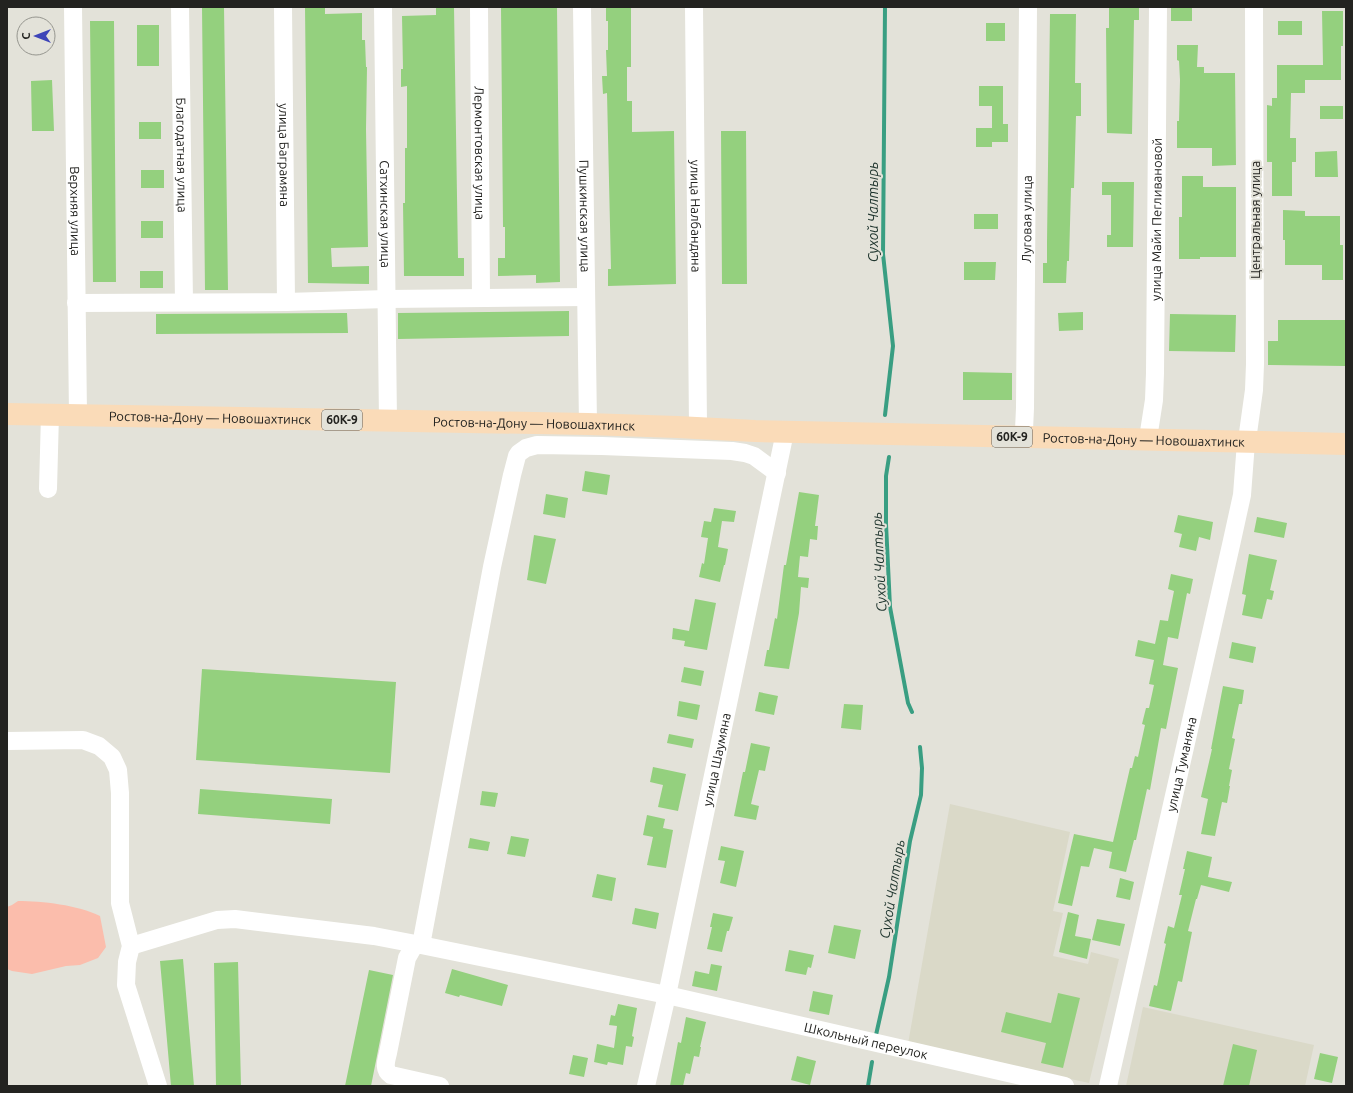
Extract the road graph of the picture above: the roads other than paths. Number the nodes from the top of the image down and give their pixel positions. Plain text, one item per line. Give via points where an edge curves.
1 (73, 7) edge
2 (180, 7) edge
3 (283, 7) edge
4 (383, 7) edge
5 (479, 7) edge
6 (582, 7) edge
7 (694, 7) edge
8 (1028, 7) edge
9 (1158, 7) edge
10 (1254, 7) edge
11 (586, 297) junction
12 (481, 298) junction
13 (387, 299) junction
14 (184, 302) junction
15 (286, 302) junction
16 (76, 303) junction
17 (7, 414) edge
18 (50, 414) junction
19 (78, 415) junction
20 (388, 421) junction
21 (588, 424) junction
22 (688, 426) junction
23 (1024, 430) junction
24 (785, 432) junction
25 (1149, 432) junction
26 (1346, 434) edge
27 (1247, 438) junction
28 (1346, 444) edge
29 (777, 473) junction
30 (48, 489) dead end
31 (7, 741) edge
32 (418, 944) junction
33 (131, 946) junction
34 (667, 995) junction
35 (158, 1086) edge
36 (440, 1086) edge
37 (646, 1086) edge
38 (1065, 1086) edge
39 (1108, 1086) edge

1 - 16 street, Верхняя улица
2 - 14 street, Благодатная улица
3 - 15 street, улица Баграмяна
4 - 13 street, Сатхинская улица
5 - 12 street, Лермонтовская улица
6 - 11 street, Пушкинская улица
7 - 22 street, улица Налбандяна
8 - 23 street, Луговая улица
9 - 25 street, улица Майи Пегливановой via 1155,373
10 - 27 street, Центральная улица via 1256,364
11 - 12 street
11 - 21 street, Пушкинская улица
12 - 13 street
13 - 15 street
13 - 20 street, Сатхинская улица
14 - 15 street
14 - 16 street
16 - 19 street, Верхняя улица
17 - 18 main road, Ростов-на-Дону — Новошахтинск / 60К-9
18 - 19 main road, Ростов-на-Дону — Новошахтинск / 60К-9
18 - 30 street
19 - 20 main road, Ростов-на-Дону — Новошахтинск / 60К-9
20 - 21 main road, Ростов-на-Дону — Новошахтинск / 60К-9
21 - 22 main road, Ростов-на-Дону — Новошахтинск / 60К-9
22 - 23 main road, Ростов-на-Дону — Новошахтинск / 60К-9
22 - 24 main road, Ростов-на-Дону — Новошахтинск / 60К-9
23 - 25 main road, Ростов-на-Дону — Новошахтинск / 60К-9
24 - 27 main road, Ростов-на-Дону — Новошахтинск / 60К-9
24 - 29 street, улица Шаумяна
25 - 27 main road, Ростов-на-Дону — Новошахтинск / 60К-9
26 - 27 main road, Ростов-на-Дону — Новошахтинск / 60К-9
27 - 28 main road, Ростов-на-Дону — Новошахтинск / 60К-9
27 - 39 street, улица Туманяна via 1242,495
29 - 32 street via 754,456 719,450 537,445 526,448 517,456 492,567
29 - 34 street, улица Шаумяна
31 - 33 street via 83,740 99,746 112,757 118,770 120,793 120,902
32 - 33 street, Школьный переулок via 235,919 217,920
32 - 34 street, Школьный переулок
32 - 36 street via 407,958 386,1070 391,1075
33 - 35 street via 126,985
34 - 37 street, улица Шаумяна
34 - 38 street, Школьный переулок

